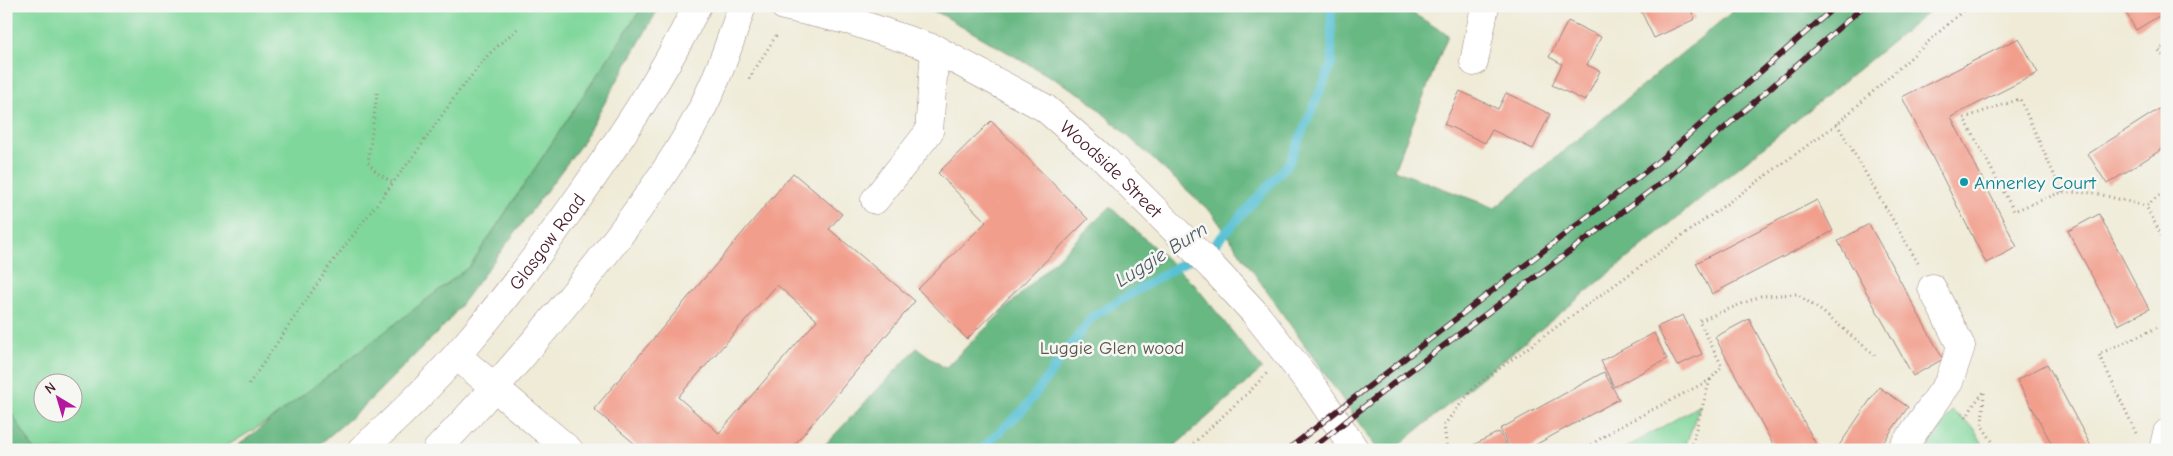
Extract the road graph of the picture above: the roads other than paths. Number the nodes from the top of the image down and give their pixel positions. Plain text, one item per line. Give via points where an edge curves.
1 (696, 6) edge
2 (742, 6) edge
3 (784, 6) edge
4 (1485, 6) edge
5 (935, 49) junction
6 (1474, 62) dead end
7 (875, 200) dead end
8 (1932, 288) road end
9 (457, 356) junction
10 (496, 388) junction
11 (2167, 433) edge
12 (2151, 445) edge
13 (361, 450) edge
14 (437, 450) edge
15 (569, 450) edge
16 (1355, 450) edge
17 (1901, 450) edge

1 - 9 main road, Glasgow Road via 679,43 614,149 529,266
2 - 10 main road via 704,105 649,196 563,308
3 - 5 main road, Woodside Street via 851,21
4 - 6 main road
5 - 7 main road via 929,132
5 - 16 main road, Woodside Street via 1045,108 1105,160 1254,312 1316,391
8 - 17 main road via 1962,346 1949,382
9 - 10 main road
9 - 13 main road, Glasgow Road
10 - 14 main road
10 - 15 main road
11 - 12 main road

